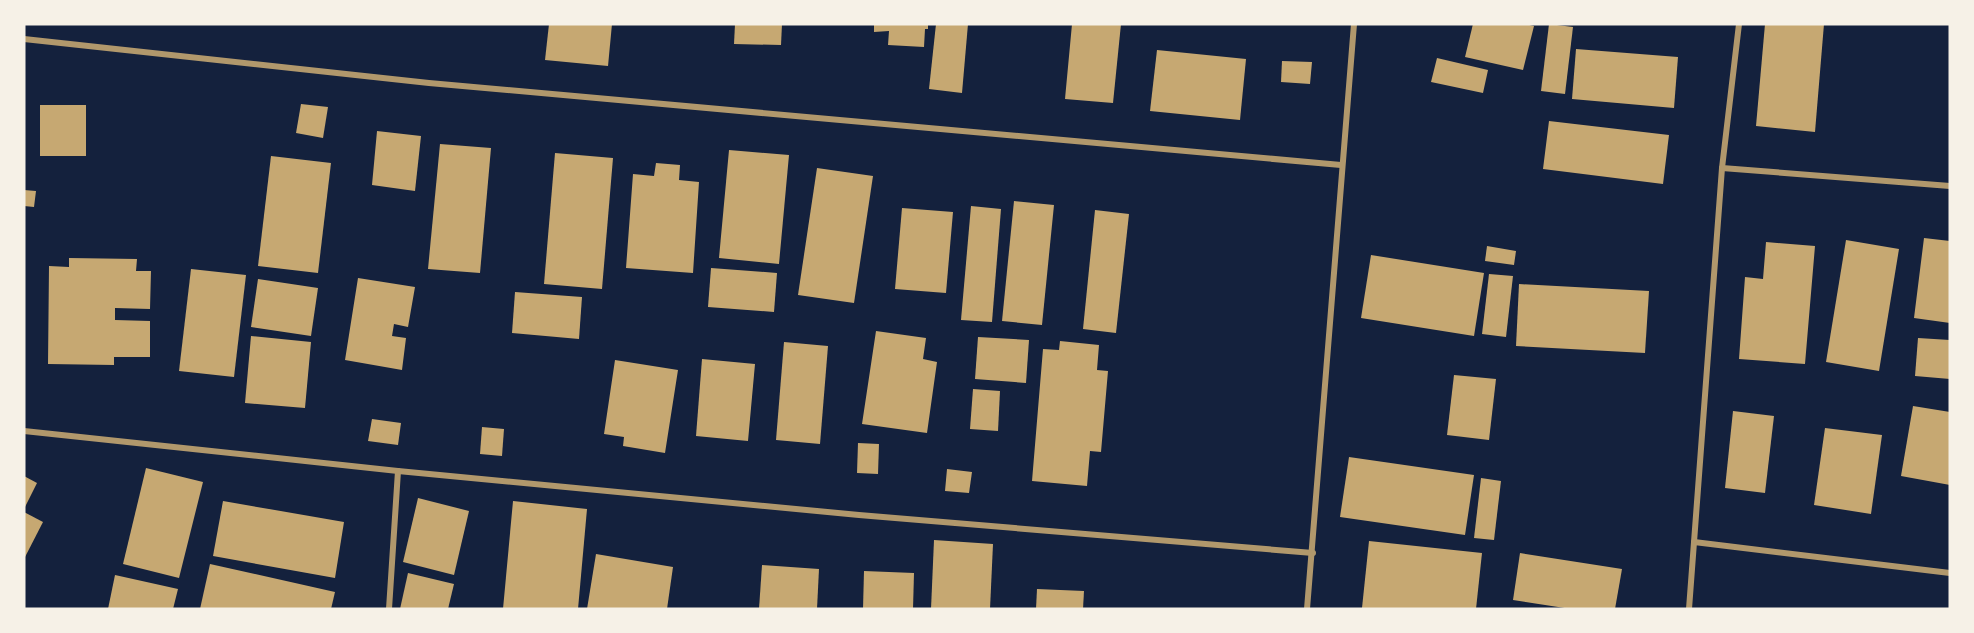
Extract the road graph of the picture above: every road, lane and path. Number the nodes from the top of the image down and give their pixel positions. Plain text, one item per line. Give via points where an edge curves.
1 (1354, 24) edge
2 (1739, 24) edge
3 (24, 39) edge
4 (1341, 165) junction
5 (1722, 168) junction
6 (1950, 186) edge
7 (24, 431) edge
8 (398, 471) junction
9 (1695, 542) junction
10 (1313, 553) junction
11 (1950, 573) edge
12 (389, 609) edge
13 (1307, 609) edge
14 (1689, 609) edge

1 - 4 street
2 - 5 street
3 - 4 street via 429,83
4 - 10 street
5 - 6 street
5 - 9 street
7 - 8 street
8 - 10 street
8 - 12 street
9 - 11 street
9 - 14 street
10 - 13 street

